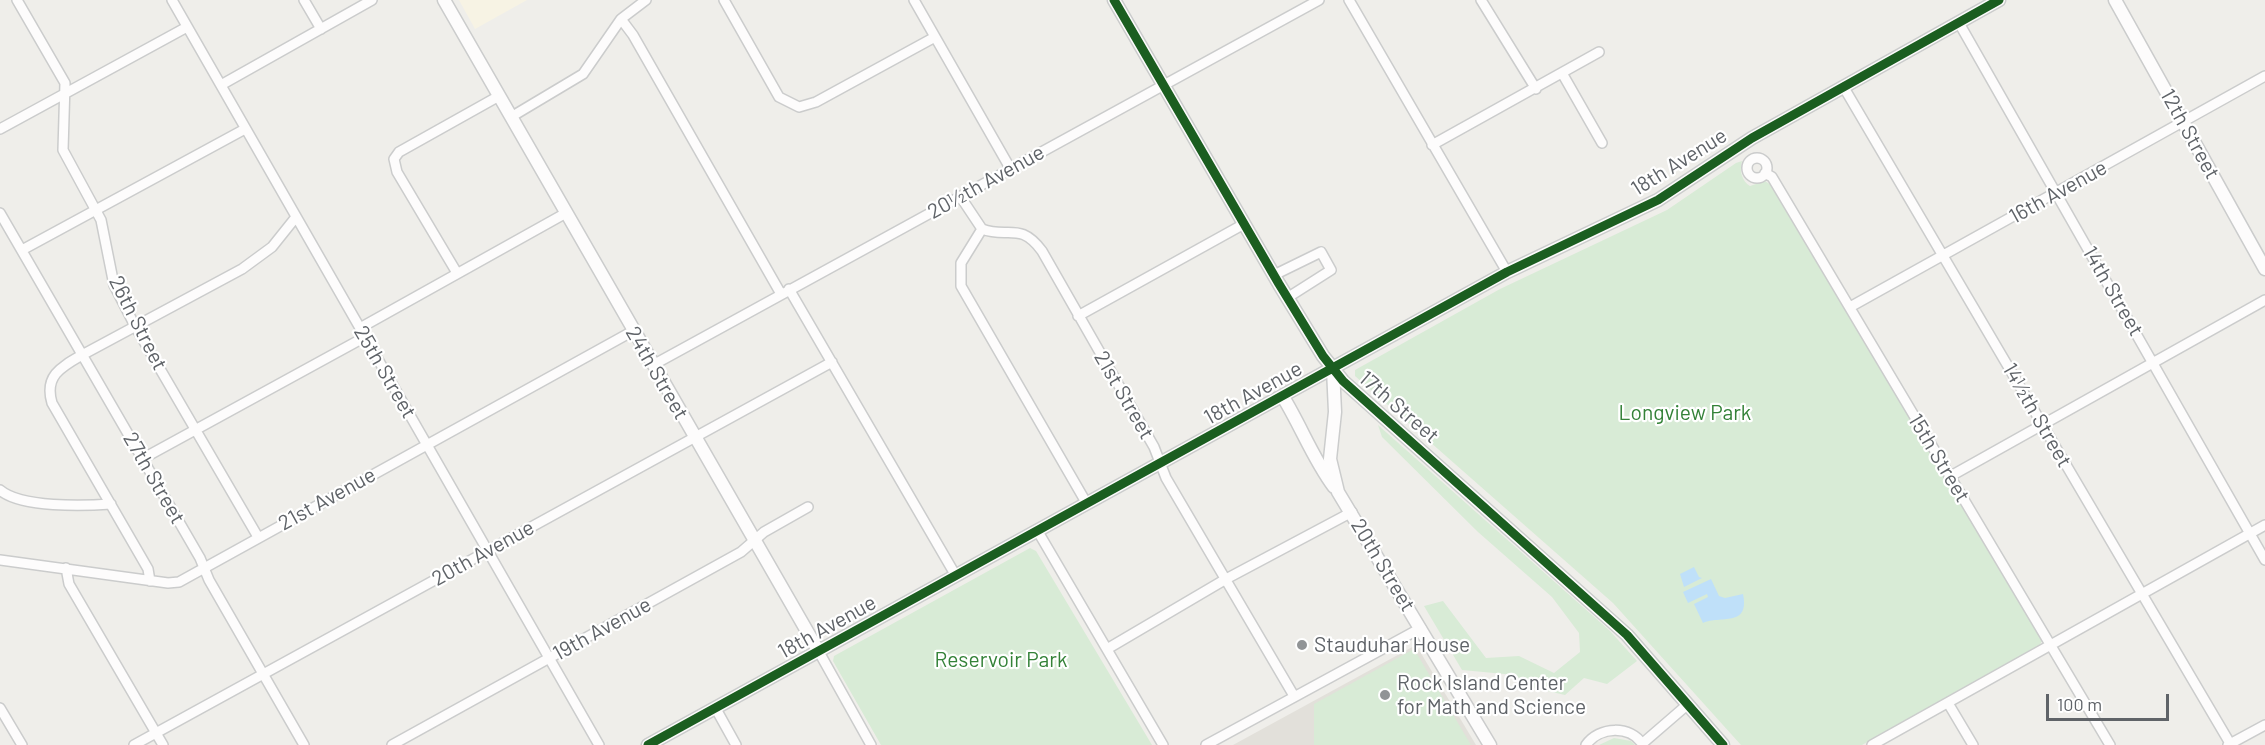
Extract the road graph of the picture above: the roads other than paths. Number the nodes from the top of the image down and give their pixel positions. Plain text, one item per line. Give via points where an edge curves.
1 (17, 0) edge
2 (172, 0) edge
3 (304, 0) edge
4 (372, 0) edge
5 (444, 0) edge
6 (646, 0) edge
7 (724, 0) edge
8 (914, 0) edge
9 (1114, 0) edge
10 (1319, 0) edge
11 (1349, 0) edge
12 (1481, 0) edge
13 (2115, 0) edge
14 (1996, 1) edge
15 (621, 19) junction
16 (1959, 23) junction
17 (187, 27) junction
18 (321, 29) junction
19 (935, 37) junction
20 (1599, 52) dead end
21 (1562, 74) junction
22 (2265, 76) edge
23 (1164, 84) junction
24 (221, 85) junction
25 (1843, 86) junction
26 (1536, 89) junction
27 (65, 93) junction
28 (499, 96) junction
29 (511, 117) junction
30 (2183, 121) junction
31 (0, 129) edge
32 (245, 129) junction
33 (1602, 143) dead end
34 (1432, 145) junction
35 (1010, 168) junction
36 (1765, 173) dead end
37 (2057, 192) junction
38 (960, 196) junction
39 (97, 210) junction
40 (0, 213) edge
41 (566, 213) junction
42 (296, 217) junction
43 (1244, 224) junction
44 (982, 230) junction
45 (22, 250) junction
46 (1943, 255) junction
47 (2265, 269) edge
48 (1507, 272) junction
49 (457, 273) junction
50 (1274, 275) junction
51 (785, 292) junction
52 (1287, 298) junction
53 (2265, 300) edge
54 (1850, 307) junction
55 (1078, 316) junction
56 (135, 326) junction
57 (360, 328) junction
58 (633, 331) junction
59 (365, 337) junction
60 (82, 355) junction
61 (832, 362) junction
62 (2154, 362) junction
63 (653, 365) junction
64 (1334, 369) junction
65 (1283, 397) junction
66 (2042, 425) junction
67 (197, 430) junction
68 (695, 438) junction
69 (427, 444) junction
70 (142, 459) junction
71 (1161, 465) junction
72 (1949, 477) junction
73 (0, 490) edge
74 (1338, 492) junction
75 (111, 504) junction
76 (1087, 504) junction
77 (808, 507) dead end
78 (1352, 513) junction
79 (2265, 525) edge
80 (1037, 530) junction
81 (2250, 533) junction
82 (258, 537) junction
83 (754, 541) junction
84 (487, 550) junction
85 (0, 560) edge
86 (2265, 560) edge
87 (66, 568) junction
88 (204, 568) junction
89 (956, 576) junction
90 (1226, 579) junction
91 (150, 581) junction
92 (2142, 595) junction
93 (1422, 628) junction
94 (2051, 645) junction
95 (1107, 649) junction
96 (819, 652) junction
97 (549, 658) junction
98 (263, 674) junction
99 (1294, 696) junction
100 (1948, 703) junction
101 (1687, 705) junction
102 (0, 708) edge
103 (716, 709) junction
104 (2265, 725) edge
105 (156, 733) junction
106 (1643, 744) edge
107 (22, 745) edge
108 (134, 745) edge
109 (163, 745) edge
110 (304, 745) edge
111 (392, 745) edge
112 (599, 745) edge
113 (648, 745) edge
114 (736, 745) edge
115 (871, 745) edge
116 (1163, 745) edge
117 (1206, 745) edge
118 (1490, 745) edge
119 (1586, 745) edge
120 (1723, 745) edge
121 (1872, 745) edge
122 (1972, 745) edge
123 (2110, 745) edge
124 (2230, 745) edge

1 - 27 street, 26th Street via 62,77
2 - 17 street, 25th Street
3 - 18 street
4 - 18 street
5 - 28 street, 24th Street
6 - 15 street
7 - 19 street via 779,97 792,105 816,102
8 - 19 street
9 - 23 street, 17th Street
10 - 23 street, 20½th Avenue
11 - 34 street
12 - 26 street
13 - 30 street, 12th Street
14 - 16 street, 18th Avenue
15 - 29 street via 583,74
15 - 51 street
16 - 25 street, 18th Avenue
16 - 37 street, 14th Street
17 - 24 street, 25th Street
17 - 27 street
18 - 24 street
19 - 35 street
20 - 21 street
21 - 26 street
21 - 33 street
22 - 30 street, 16th Avenue
23 - 35 street, 20½th Avenue
23 - 43 street, 17th Street
24 - 32 street, 25th Street
25 - 46 street, 14½th Street
25 - 48 street, 18th Avenue via 1752,138 1658,200
26 - 34 street
27 - 31 street
27 - 39 street, 26th Street via 63,150
28 - 29 street, 24th Street
28 - 49 street via 399,152 393,162
29 - 41 street, 24th Street
30 - 37 street, 16th Avenue
30 - 47 street, 12th Street
32 - 39 street
32 - 42 street, 25th Street
34 - 48 street
35 - 38 street, 20½th Avenue
36 - 54 street, 15th Street via 1772,177
37 - 46 street, 16th Avenue
37 - 62 street, 14th Street
38 - 44 street
38 - 51 street, 20½th Avenue
39 - 45 street
39 - 56 street, 26th Street via 114,285
40 - 45 street, 27th Street
41 - 49 street
41 - 58 street, 24th Street
42 - 56 street via 272,247 242,269
42 - 57 street, 25th Street
43 - 50 street, 17th Street
43 - 55 street
44 - 55 street, 21st Street via 1018,232 1030,238 1042,251
44 - 76 street via 961,263 961,286
45 - 60 street, 27th Street
46 - 54 street, 16th Avenue
46 - 66 street, 14½th Street
48 - 64 street, 18th Avenue
49 - 57 street
50 - 52 street, 17th Street
50 - 52 street via 1322,252 1330,270
51 - 61 street
51 - 63 street, 20½th Avenue
52 - 64 street, 17th Street
53 - 62 street
54 - 72 street, 15th Street
55 - 71 street, 21st Street
56 - 60 street
56 - 67 street, 26th Street
57 - 59 street, 25th Street
58 - 63 street, 24th Street
58 - 69 street, 21st Avenue
59 - 67 street
59 - 69 street, 25th Street
60 - 70 street, 27th Street
60 - 75 street via 62,366 50,382 52,403
61 - 68 street, 20th Avenue
61 - 89 street
62 - 66 street
62 - 81 street, 14th Street
63 - 68 street, 24th Street
64 - 65 street, 18th Avenue
64 - 74 street, 20th Street via 1330,459
64 - 101 street, 17th Street via 1627,635
65 - 71 street, 18th Avenue
65 - 74 street via 1322,472
66 - 72 street
66 - 92 street, 14½th Street
67 - 70 street
67 - 82 street, 26th Street
68 - 83 street, 24th Street
68 - 84 street, 20th Avenue
69 - 82 street, 21st Avenue
69 - 84 street, 25th Street
70 - 88 street, 27th Street
71 - 76 street, 18th Avenue
71 - 90 street, 21st Street
72 - 94 street, 15th Street
73 - 75 street via 30,501 82,507
74 - 78 street, 20th Street
75 - 91 street via 148,569
76 - 80 street, 18th Avenue
77 - 83 street, 19th Avenue
78 - 90 street
78 - 93 street, 20th Street
79 - 81 street
80 - 89 street, 18th Avenue
80 - 95 street
81 - 86 street, 14th Street
81 - 92 street
82 - 88 street, 21st Avenue
83 - 96 street, 24th Street
83 - 97 street, 19th Avenue via 741,552
84 - 97 street, 25th Street
84 - 98 street, 20th Avenue
85 - 87 street, 21st Avenue
87 - 91 street, 21st Avenue
87 - 105 street via 69,584
88 - 91 street, 21st Avenue via 173,583
88 - 98 street, 27th Street
89 - 96 street, 18th Avenue
90 - 95 street
90 - 99 street, 21st Street
92 - 94 street
92 - 124 street, 14½th Street
93 - 99 street
93 - 118 street, 20th Street
94 - 100 street
94 - 123 street, 15th Street
95 - 116 street
96 - 103 street, 18th Avenue
96 - 115 street, 24th Street
97 - 111 street, 19th Avenue
97 - 112 street, 25th Street
98 - 105 street, 20th Avenue
98 - 110 street, 27th Street
99 - 117 street
100 - 121 street
100 - 122 street
101 - 106 street
101 - 120 street, 17th Street
102 - 107 street
103 - 113 street, 18th Avenue
103 - 114 street
104 - 124 street
105 - 108 street, 20th Avenue
105 - 109 street
106 - 119 street via 1632,734 1611,730

